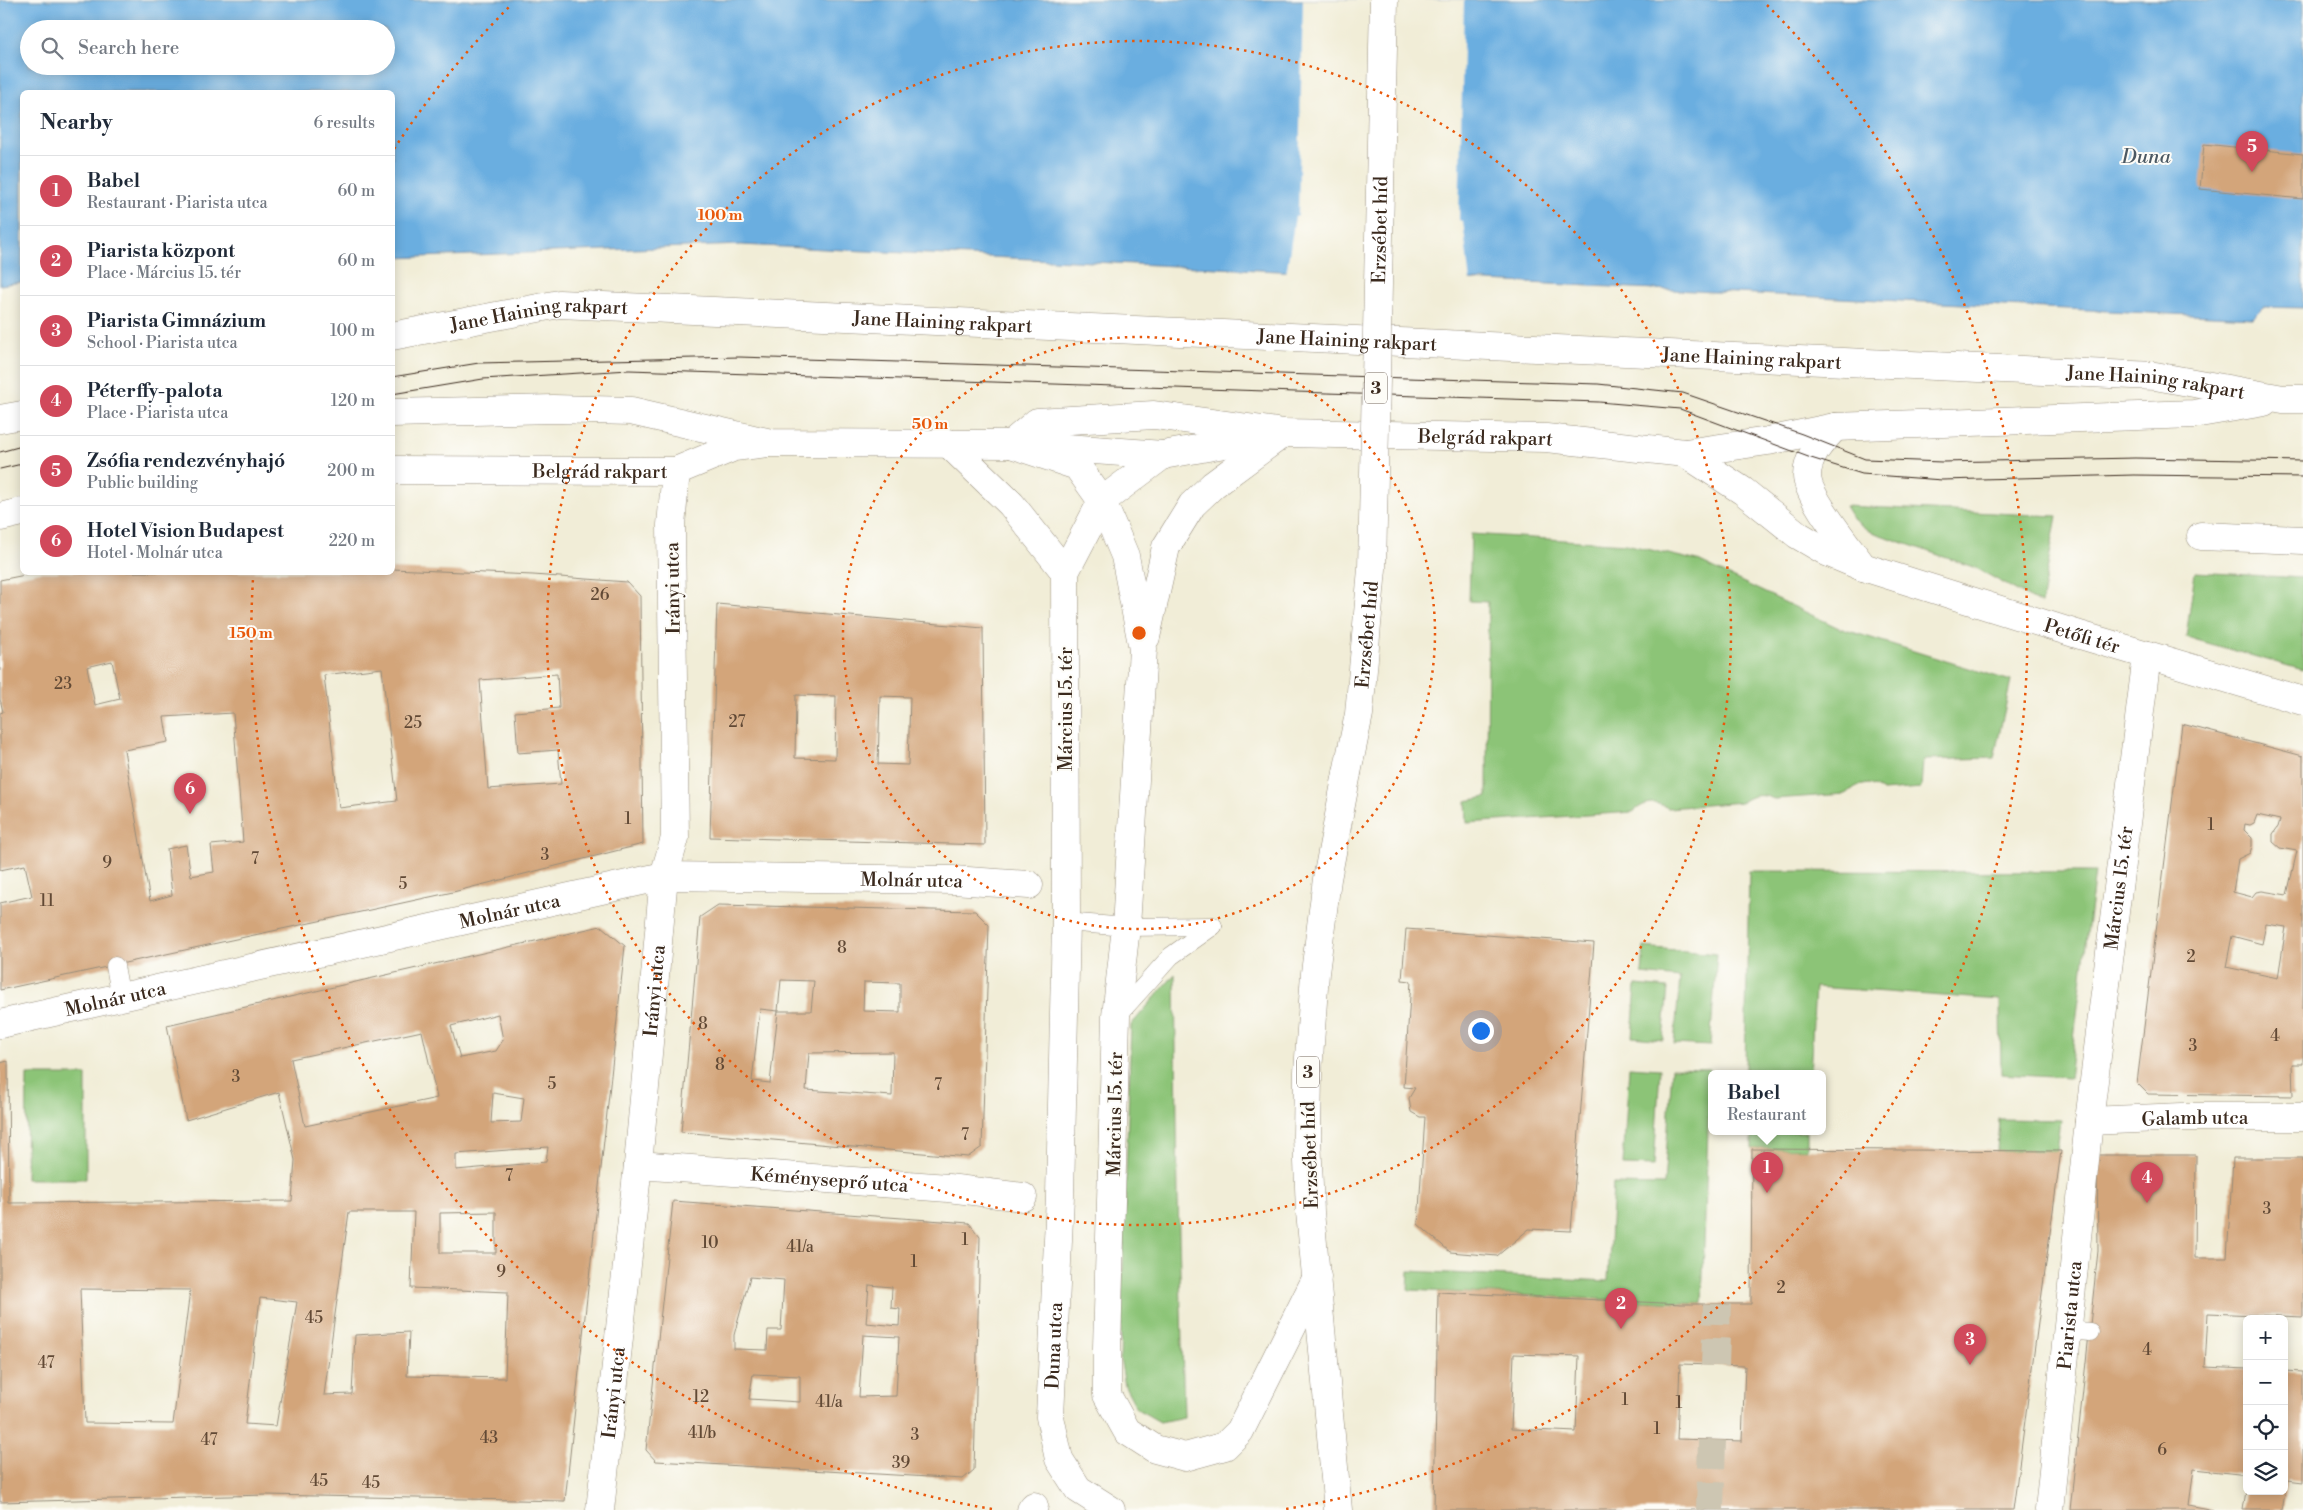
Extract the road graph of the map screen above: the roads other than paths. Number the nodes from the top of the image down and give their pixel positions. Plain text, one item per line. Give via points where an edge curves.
1 (1384, 0) edge
2 (395, 335) edge
3 (2293, 399) edge
4 (395, 413) edge
5 (20, 415) edge
6 (0, 419) edge
7 (1835, 427) junction
8 (1284, 433) junction
9 (771, 443) junction
10 (948, 443) junction
11 (1011, 444) junction
12 (1685, 453) junction
13 (1163, 454) junction
14 (395, 470) edge
15 (676, 471) junction
16 (1102, 501) junction
17 (20, 512) edge
18 (0, 516) edge
19 (2201, 536) dead end
20 (2303, 540) edge
21 (1863, 567) junction
22 (1065, 572) junction
23 (1143, 649) junction
24 (2147, 655) junction
25 (2303, 701) edge
26 (664, 876) junction
27 (1030, 885) dead end
28 (1066, 922) junction
29 (1126, 927) junction
30 (115, 966) dead end
31 (121, 998) junction
32 (1116, 1016) junction
33 (0, 1024) edge
34 (2303, 1118) edge
35 (2089, 1121) junction
36 (638, 1165) junction
37 (1023, 1196) dead end
38 (1060, 1196) joint
39 (1317, 1271) junction
40 (600, 1510) edge
41 (1111, 1510) edge
42 (1338, 1510) edge
43 (2049, 1510) edge

1 - 39 street, Erzsébet híd / 3, bridge via 1371,588 1359,714 1327,879 1308,1072 1310,1212
2 - 3 street, Jane Haining rakpart via 559,304 2154,376
3 - 7 street via 2194,414
4 - 9 street via 553,409 631,412
5 - 6 street
7 - 12 street
7 - 21 street via 1811,458 1807,476 1812,494
8 - 11 street, Belgrád rakpart via 1154,415 1037,422
8 - 12 street, Belgrád rakpart via 1546,438
8 - 13 street, Belgrád rakpart
8 - 23 street via 1213,485 1192,505 1166,546
9 - 10 street, Belgrád rakpart
9 - 15 street, Belgrád rakpart via 734,447
10 - 11 street, Belgrád rakpart
10 - 22 street via 1011,504
11 - 13 street, Belgrád rakpart
11 - 16 street, Március 15. tér via 1077,466
12 - 21 street, Petőfi tér via 1743,491 1798,535
13 - 16 street, Március 15. tér
14 - 15 street, Belgrád rakpart
15 - 26 street, Irányi utca via 671,525 675,838
16 - 22 street, Március 15. tér
16 - 23 street, Március 15. tér via 1125,556
17 - 18 street
19 - 20 street
21 - 24 street, Petőfi tér
22 - 28 street, Március 15. tér
23 - 29 street, Március 15. tér
24 - 25 street, Petőfi tér
24 - 35 street, Március 15. tér
26 - 27 street, Molnár utca via 954,880
26 - 31 street, Molnár utca
26 - 36 street, Irányi utca
28 - 29 lane
28 - 38 street, Március 15. tér
29 - 32 street, Március 15. tér
29 - 32 lane via 1213,926 1171,956
30 - 31 lane
31 - 33 street, Molnár utca
32 - 39 street, Március 15. tér via 1107,1395 1127,1431 1155,1449 1185,1457 1225,1446 1240,1431
34 - 35 street, Galamb utca via 2182,1117
35 - 43 street, Piarista utca via 2079,1331
36 - 37 street, Kéményseprő utca
36 - 40 street, Irányi utca
38 - 41 street, Duna utca via 1050,1417 1059,1459 1078,1489
39 - 42 street, 3

